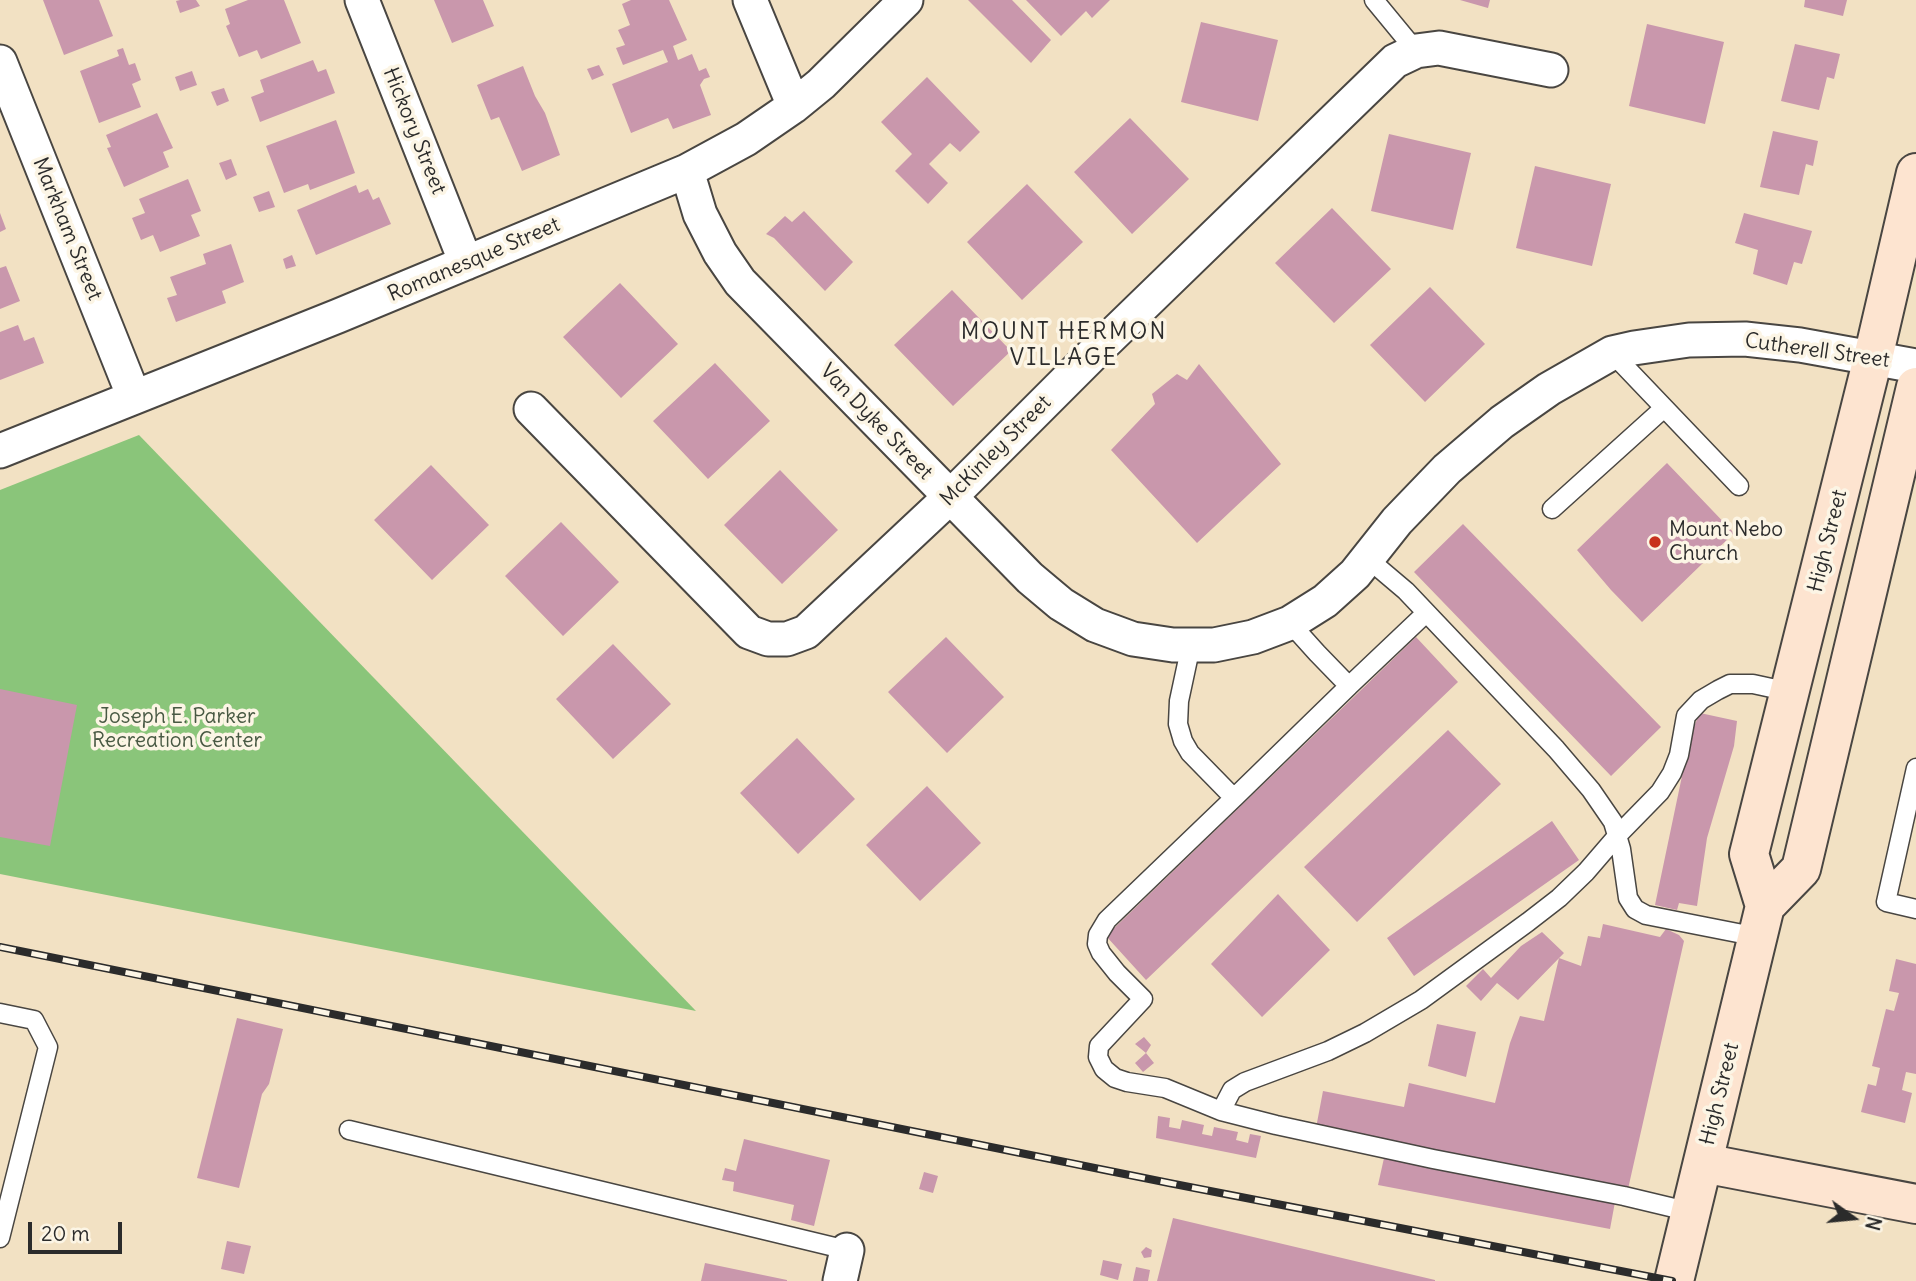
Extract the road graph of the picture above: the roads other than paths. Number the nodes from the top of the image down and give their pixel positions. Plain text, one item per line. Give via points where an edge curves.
1 (362, 0) edge
2 (750, 0) edge
3 (906, 0) edge
4 (1374, 0) edge
5 (1416, 51) junction
6 (0, 62) edge
7 (1551, 70) dead end
8 (794, 106) junction
9 (687, 171) junction
10 (1916, 173) edge
11 (466, 263) junction
12 (1612, 353) junction
13 (1873, 358) junction
14 (1916, 366) edge
15 (1916, 387) edge
16 (134, 397) junction
17 (1664, 408) junction
18 (531, 409) dead end
19 (0, 451) edge
20 (1739, 486) dead end
21 (950, 497) junction
22 (1552, 509) dead end
23 (1370, 554) junction
24 (1426, 612) junction
25 (1290, 622) junction
26 (1191, 645) junction
27 (1349, 686) junction
28 (1790, 692) junction
29 (1916, 768) edge
30 (1234, 798) junction
31 (1617, 836) junction
32 (1908, 837) edge
33 (1916, 909) edge
34 (1761, 922) junction
35 (0, 1013) edge
36 (1221, 1111) junction
37 (349, 1130) dead end
38 (1703, 1163) junction
39 (1916, 1204) edge
40 (1691, 1212) junction
41 (0, 1238) edge
42 (844, 1266) edge
43 (1674, 1281) edge

1 - 11 street, Hickory Street
2 - 8 street
3 - 8 street, Romanesque Street
4 - 5 lane
5 - 7 street via 1439,48
5 - 21 street, McKinley Street via 1395,61
6 - 16 street, Markham Street
8 - 9 street, Romanesque Street via 747,139
9 - 11 street, Romanesque Street
9 - 21 street, Van Dyke Street via 699,214 740,282
10 - 13 main road, High Street
11 - 16 street, Romanesque Street
12 - 13 street, Cutherell Street via 1689,340 1745,338
12 - 17 lane
12 - 23 street, Cutherell Street via 1502,422 1447,469
13 - 14 street, Cutherell Street
13 - 28 main road, High Street
15 - 34 main road via 1801,869
16 - 19 street, Romanesque Street
17 - 20 lane
17 - 22 lane
18 - 21 street, McKinley Street via 750,632 768,639 806,632
21 - 26 street, Van Dyke Street via 1030,578 1095,625 1133,639
23 - 24 lane
23 - 25 street, Van Dyke Street via 1325,601
24 - 27 lane
24 - 31 lane via 1591,790
25 - 26 street, Van Dyke Street via 1253,637
25 - 27 lane
26 - 30 lane via 1178,724 1190,753
27 - 30 lane
28 - 31 lane via 1730,684 1701,700 1686,716 1672,774
28 - 34 main road, High Street via 1749,854
29 - 32 lane
30 - 36 lane via 1107,920 1097,943 1117,974 1143,999 1099,1045 1104,1069 1115,1078 1165,1088
31 - 34 lane via 1634,909 1646,915
31 - 36 lane via 1559,898 1420,1000 1328,1051 1245,1082 1232,1090
32 - 33 lane via 1886,902
34 - 38 main road, High Street
35 - 41 lane via 34,1020 48,1047
36 - 40 lane
37 - 42 lane
38 - 39 main road
38 - 40 main road, High Street
40 - 43 main road, High Street

